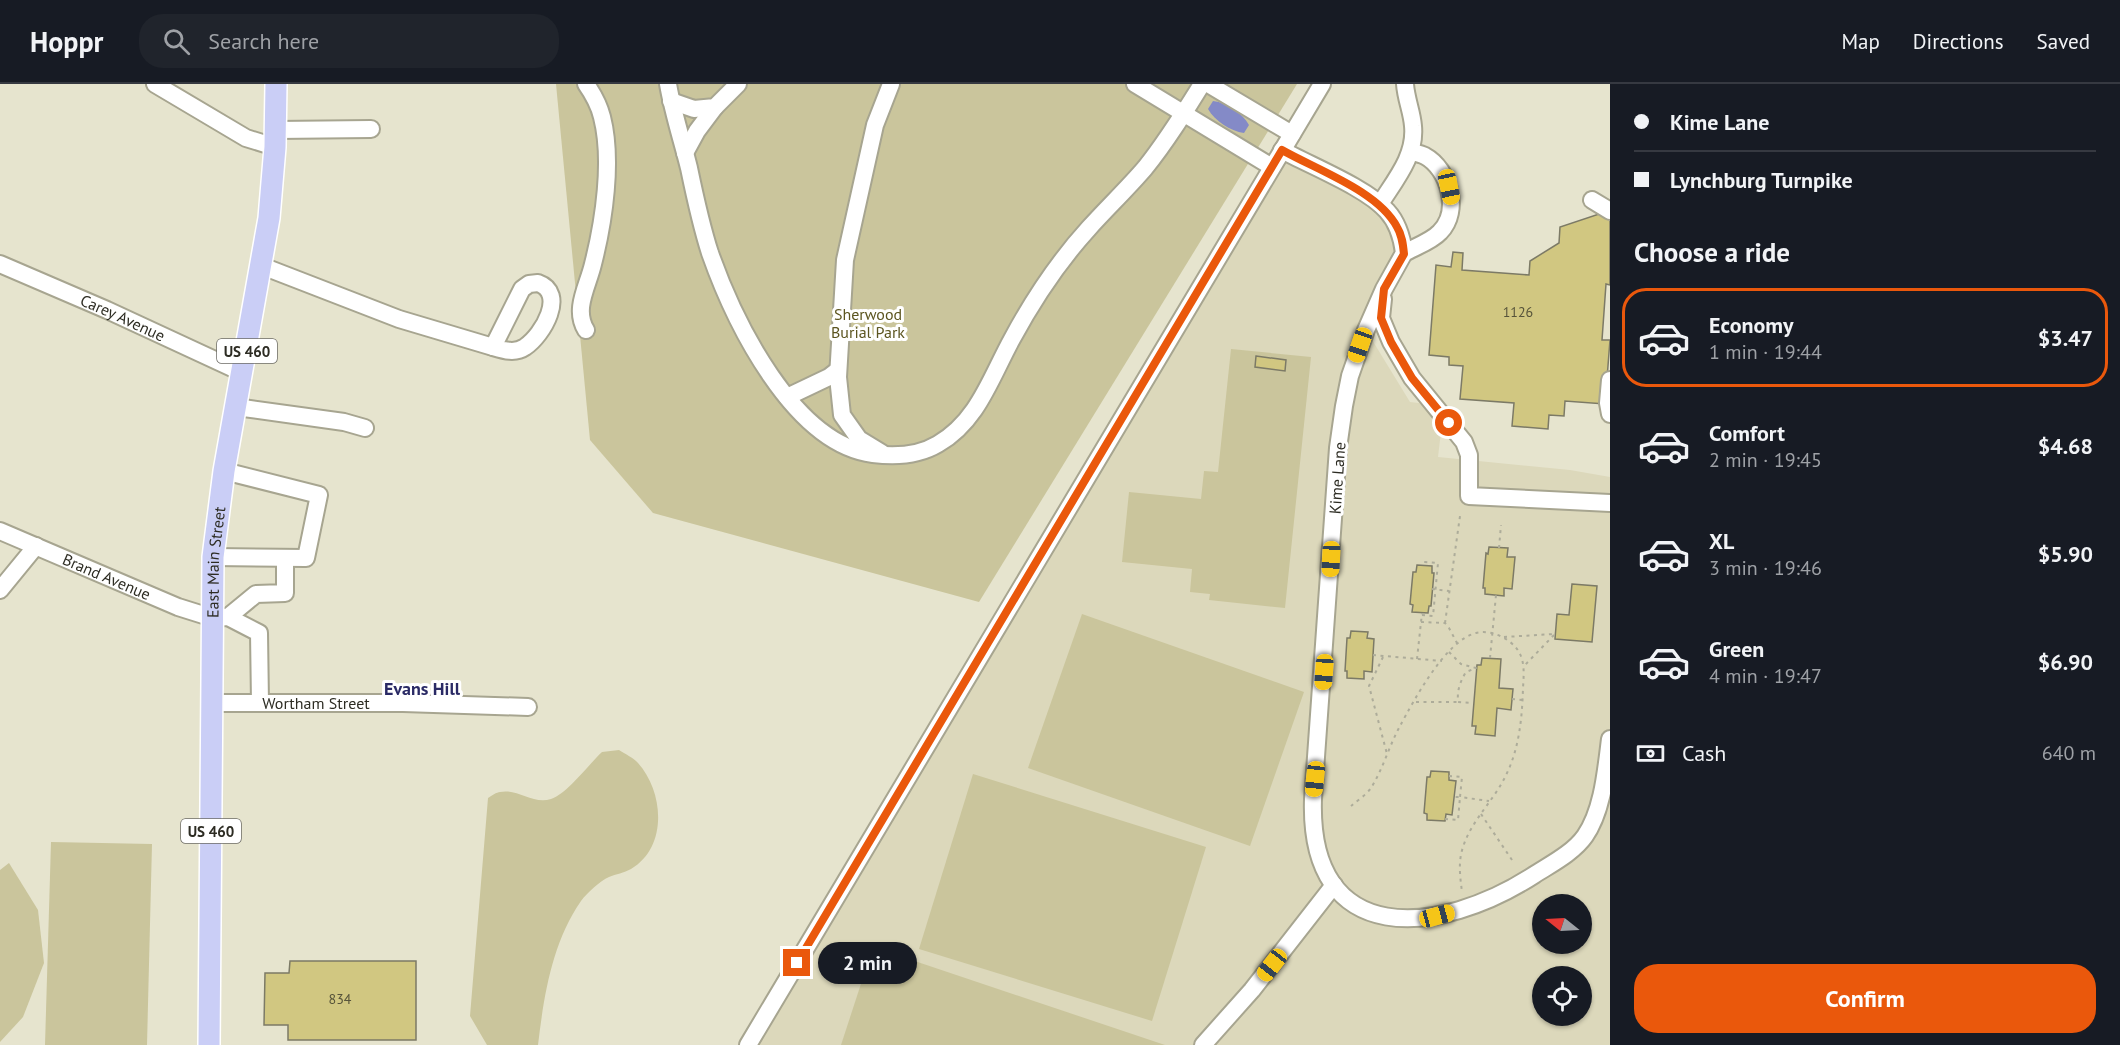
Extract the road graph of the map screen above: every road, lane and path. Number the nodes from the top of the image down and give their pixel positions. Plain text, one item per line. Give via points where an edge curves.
1 (155, 84) edge
2 (276, 84) edge
3 (586, 84) edge
4 (668, 84) edge
5 (738, 84) edge
6 (891, 84) edge
7 (1135, 84) edge
8 (1202, 84) edge
9 (1208, 84) edge
10 (1322, 84) edge
11 (1405, 84) edge
12 (671, 101) junction
13 (715, 107) junction
14 (1184, 113) junction
15 (371, 129) dead end
16 (1292, 134) junction
17 (276, 138) junction
18 (1282, 150) junction
19 (1412, 152) junction
20 (685, 153) junction
21 (1272, 167) junction
22 (1592, 200) dead end
23 (1380, 204) junction
24 (1610, 211) edge
25 (1404, 254) junction
26 (0, 264) edge
27 (262, 266) junction
28 (1384, 289) junction
29 (586, 330) dead end
30 (493, 347) dead end
31 (838, 370) junction
32 (243, 373) junction
33 (1610, 380) edge
34 (787, 397) junction
35 (236, 407) junction
36 (1610, 414) edge
37 (365, 428) dead end
38 (888, 456) junction
39 (224, 471) junction
40 (1610, 503) edge
41 (1460, 516) dead end
42 (1501, 525) dead end
43 (0, 531) edge
44 (36, 546) junction
45 (1499, 548) dead end
46 (213, 557) junction
47 (285, 558) junction
48 (1425, 565) dead end
49 (1434, 589) junction
50 (0, 590) edge
51 (1449, 591) junction
52 (1496, 595) dead end
53 (220, 617) junction
54 (1421, 622) junction
55 (1445, 623) junction
56 (1492, 633) junction
57 (1504, 638) junction
58 (1456, 643) junction
59 (1449, 652) junction
60 (1373, 655) dead end
61 (1383, 657) junction
62 (1490, 658) dead end
63 (1417, 659) junction
64 (1442, 661) junction
65 (1524, 666) junction
66 (1512, 699) dead end
67 (1523, 700) junction
68 (1414, 702) junction
69 (1458, 702) junction
70 (212, 703) junction
71 (260, 703) junction
72 (1473, 703) dead end
73 (528, 707) dead end
74 (1610, 739) edge
75 (1387, 754) junction
76 (1449, 776) dead end
77 (1454, 797) dead end
78 (1460, 797) junction
79 (1490, 801) junction
80 (1351, 806) dead end
81 (1481, 814) junction
82 (1445, 819) dead end
83 (1514, 863) dead end
84 (1334, 885) junction
85 (1462, 892) dead end
86 (209, 1045) edge
87 (748, 1045) edge
88 (1203, 1045) edge

1 - 17 street via 246,138
2 - 17 main road, East Main Street / US 460
3 - 29 street via 602,114 607,159 598,238 580,309
4 - 12 street
5 - 13 street
6 - 31 street via 874,125 845,260
7 - 14 street
8 - 14 street
9 - 16 street
10 - 16 street
11 - 19 street via 1413,122
12 - 13 street via 694,109
12 - 20 street
13 - 20 street
14 - 21 street
14 - 38 street via 1144,169 1061,262 1012,339 969,418 939,444 907,456
15 - 17 street
16 - 18 street
17 - 27 main road, East Main Street / US 460
18 - 21 street
18 - 23 street
19 - 23 street
19 - 25 street via 1434,163 1449,187 1452,201 1450,219 1440,233
20 - 34 street via 710,252 726,292 764,365
21 - 87 street
22 - 24 street
23 - 25 street via 1398,228
25 - 28 street, Kime Lane
26 - 32 street, Carey Avenue
27 - 30 street via 399,319
27 - 32 main road, East Main Street / US 460
28 - 40 street, Kime Lane via 1381,318 1391,342 1412,378 1464,442 1469,455 1469,496
28 - 84 street, Kime Lane via 1350,376 1338,448 1312,820 1321,861
31 - 34 street
31 - 38 street via 842,415 859,439
32 - 35 main road, East Main Street / US 460
33 - 36 street
34 - 38 street via 808,421 840,445 860,453
35 - 37 street
35 - 39 main road, East Main Street / US 460
39 - 46 main road, East Main Street / US 460
39 - 47 street via 319,495 306,558
41 - 51 path
42 - 45 path
43 - 44 street, Brand Avenue
44 - 50 street
44 - 53 street, Brand Avenue via 178,607
46 - 47 street
46 - 53 main road, East Main Street / US 460
47 - 53 street via 285,592 256,594
48 - 49 path via 1438,563
49 - 51 path
49 - 54 path via 1433,616 1422,614
51 - 55 path
52 - 56 path
53 - 70 main road, East Main Street / US 460
53 - 71 street, Brand Avenue via 259,633
54 - 55 path
54 - 63 path
55 - 58 path
56 - 57 path
56 - 58 path via 1479,632
56 - 62 path
57 - 65 path via 1520,653
57 - 65 path via 1555,633
58 - 59 path
59 - 64 path
59 - 69 path via 1461,664 1476,668 1466,672 1458,687
60 - 61 path
61 - 63 path
61 - 75 path via 1370,686
63 - 64 path
64 - 68 path
65 - 67 path
66 - 67 path
67 - 79 path via 1511,764
68 - 69 path
68 - 75 path
69 - 72 path
70 - 71 street, Wortham Street
70 - 86 main road, East Main Street / US 460
71 - 73 street, Wortham Street
74 - 84 street, Kime Lane via 1599,802 1585,836 1561,857 1494,898 1437,916 1387,917 1361,910
75 - 80 path via 1370,790
76 - 78 path via 1462,777
77 - 78 path
78 - 79 path
78 - 82 path via 1458,820
79 - 81 path
81 - 83 path
81 - 85 path via 1463,846 1459,866
84 - 88 street via 1252,990

